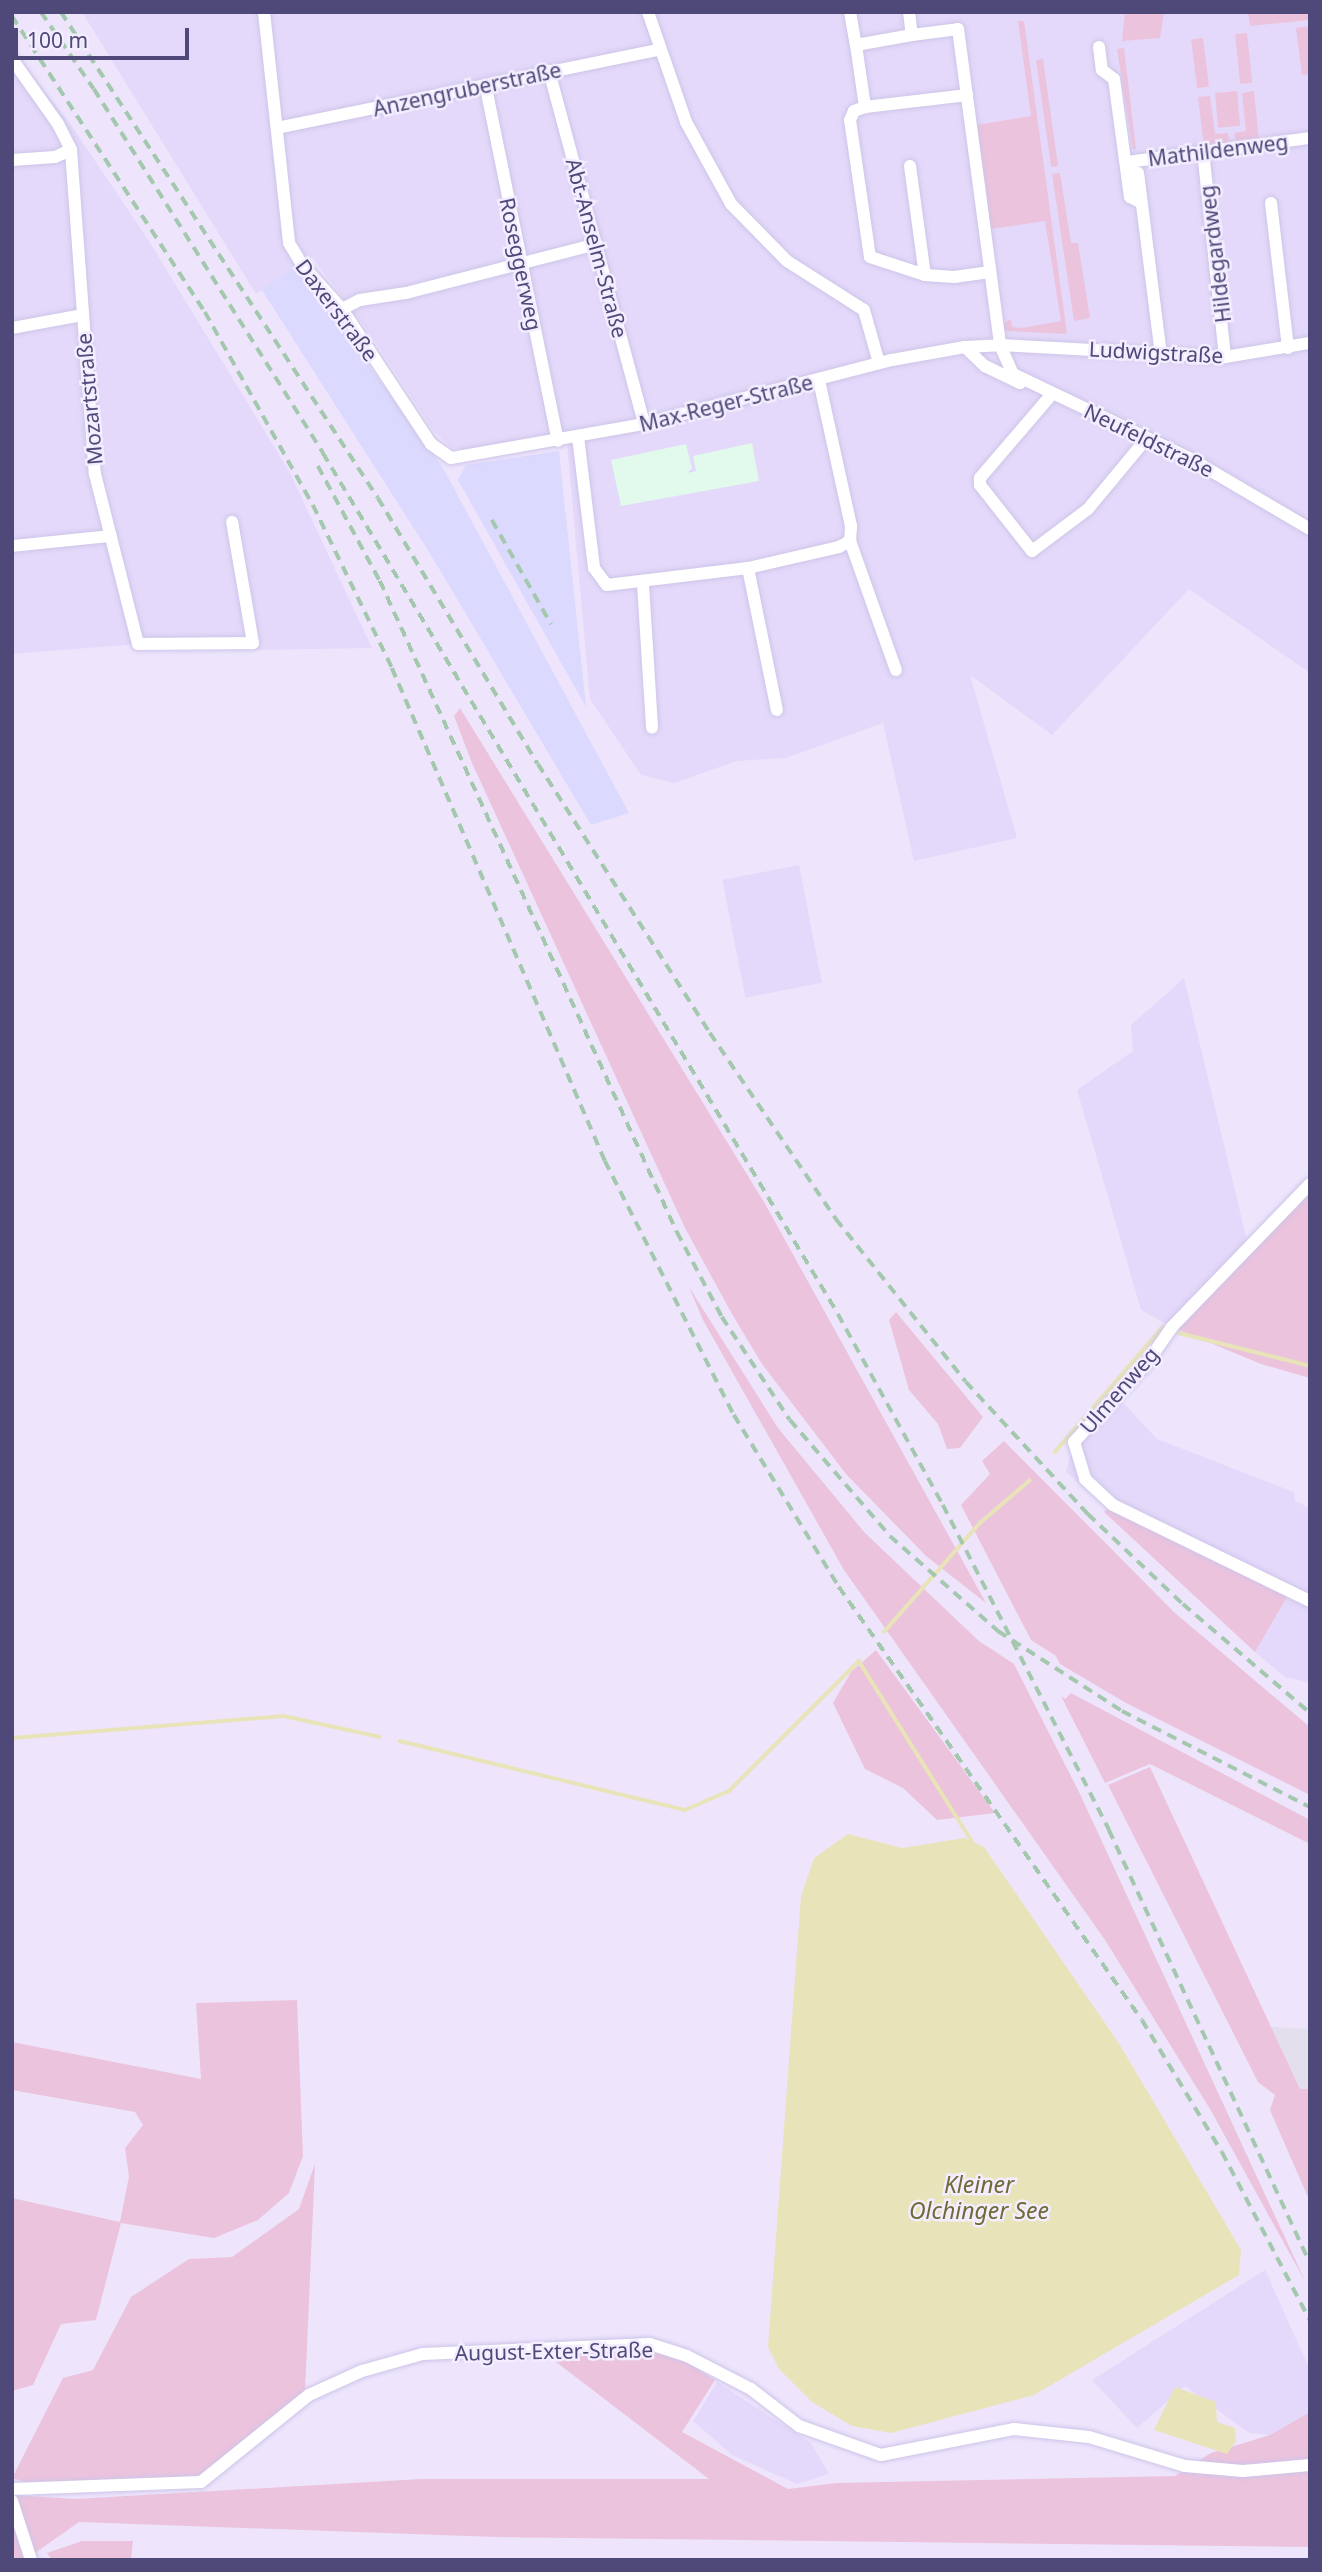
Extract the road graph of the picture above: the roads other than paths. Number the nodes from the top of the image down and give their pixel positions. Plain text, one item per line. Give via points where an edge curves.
1 (264, 12) edge
2 (648, 12) edge
3 (850, 12) edge
4 (909, 12) edge
5 (912, 35) junction
6 (856, 45) junction
7 (1099, 47) dead end
8 (658, 50) junction
9 (12, 59) edge
10 (549, 71) junction
11 (486, 88) junction
12 (967, 95) junction
13 (865, 107) junction
14 (277, 128) junction
15 (1310, 138) edge
16 (71, 150) junction
17 (1203, 151) junction
18 (12, 160) edge
19 (1127, 165) junction
20 (910, 166) dead end
21 (1271, 203) dead end
22 (597, 244) junction
23 (521, 264) junction
24 (990, 272) junction
25 (925, 275) junction
26 (342, 309) junction
27 (83, 315) junction
28 (12, 328) edge
29 (1310, 343) edge
30 (1000, 345) junction
31 (965, 347) junction
32 (1288, 348) junction
33 (1161, 354) junction
34 (1225, 357) junction
35 (879, 363) junction
36 (819, 380) junction
37 (1031, 385) junction
38 (1052, 394) junction
39 (644, 424) junction
40 (578, 437) junction
41 (1147, 438) junction
42 (558, 441) junction
43 (451, 458) joint
44 (232, 522) dead end
45 (1310, 529) edge
46 (110, 536) junction
47 (850, 541) junction
48 (12, 546) edge
49 (748, 568) junction
50 (643, 584) junction
51 (896, 670) dead end
52 (777, 710) dead end
53 (652, 728) dead end
54 (1310, 1184) edge
55 (1310, 1601) edge
56 (1310, 2465) edge
57 (12, 2489) edge
58 (12, 2501) edge
59 (31, 2560) edge

1 - 14 street, Daxerstraße
2 - 8 street
3 - 6 street
4 - 5 street
5 - 6 street
5 - 12 street via 958,29
6 - 13 street
7 - 19 street via 1102,70 1114,79
8 - 10 street, Anzengruberstraße
8 - 35 street via 686,122 731,204 787,261 864,310
9 - 16 street
10 - 11 street, Anzengruberstraße
10 - 22 street, Abt-Anselm-Straße
11 - 14 street, Anzengruberstraße
11 - 23 street, Roseggerweg
12 - 13 street
12 - 24 street
13 - 25 street via 854,111 850,120 870,257
14 - 26 street, Daxerstraße via 289,243
15 - 17 street, Mathildenweg
16 - 18 street via 55,157
16 - 27 street, Mozartstraße
17 - 19 street, Mathildenweg
17 - 34 street, Hildegardweg
19 - 33 street via 1130,197 1140,202
20 - 25 street
21 - 32 street
22 - 23 street
22 - 39 street, Abt-Anselm-Straße
23 - 26 street via 360,300
23 - 42 street, Roseggerweg
24 - 25 street
24 - 30 street
26 - 43 street, Daxerstraße via 431,444
27 - 28 street
27 - 46 street, Mozartstraße via 95,474
29 - 32 street, Ludwigstraße
30 - 31 street, Max-Reger-Straße
30 - 33 street, Ludwigstraße
30 - 37 street, Neufeldstraße via 1005,365
31 - 35 street, Max-Reger-Straße
31 - 37 street via 1004,378
32 - 34 street, Ludwigstraße
33 - 34 street, Ludwigstraße
35 - 36 street, Max-Reger-Straße
36 - 39 street, Max-Reger-Straße
36 - 47 street via 852,526
37 - 38 street, Neufeldstraße
38 - 41 street, Neufeldstraße
38 - 41 street via 980,478 1032,551 1088,509
39 - 40 street, Max-Reger-Straße
40 - 42 street, Max-Reger-Straße
40 - 50 street via 598,578 607,586
41 - 45 street, Neufeldstraße via 1269,501
42 - 43 street, Max-Reger-Straße
44 - 46 street, Mozartstraße via 253,643 138,645
46 - 48 street
47 - 49 street
47 - 51 street
49 - 50 street
49 - 52 street
50 - 53 street
54 - 55 street, Ulmenweg via 1172,1327 1147,1363 1074,1442 1085,1479 1113,1505
56 - 57 street, August-Exter-Straße via 1243,2471 1185,2466 1089,2437 1014,2428 881,2455 799,2426 751,2389 687,2356 650,2344 424,2354 362,2371 309,2395 201,2482
58 - 59 street

